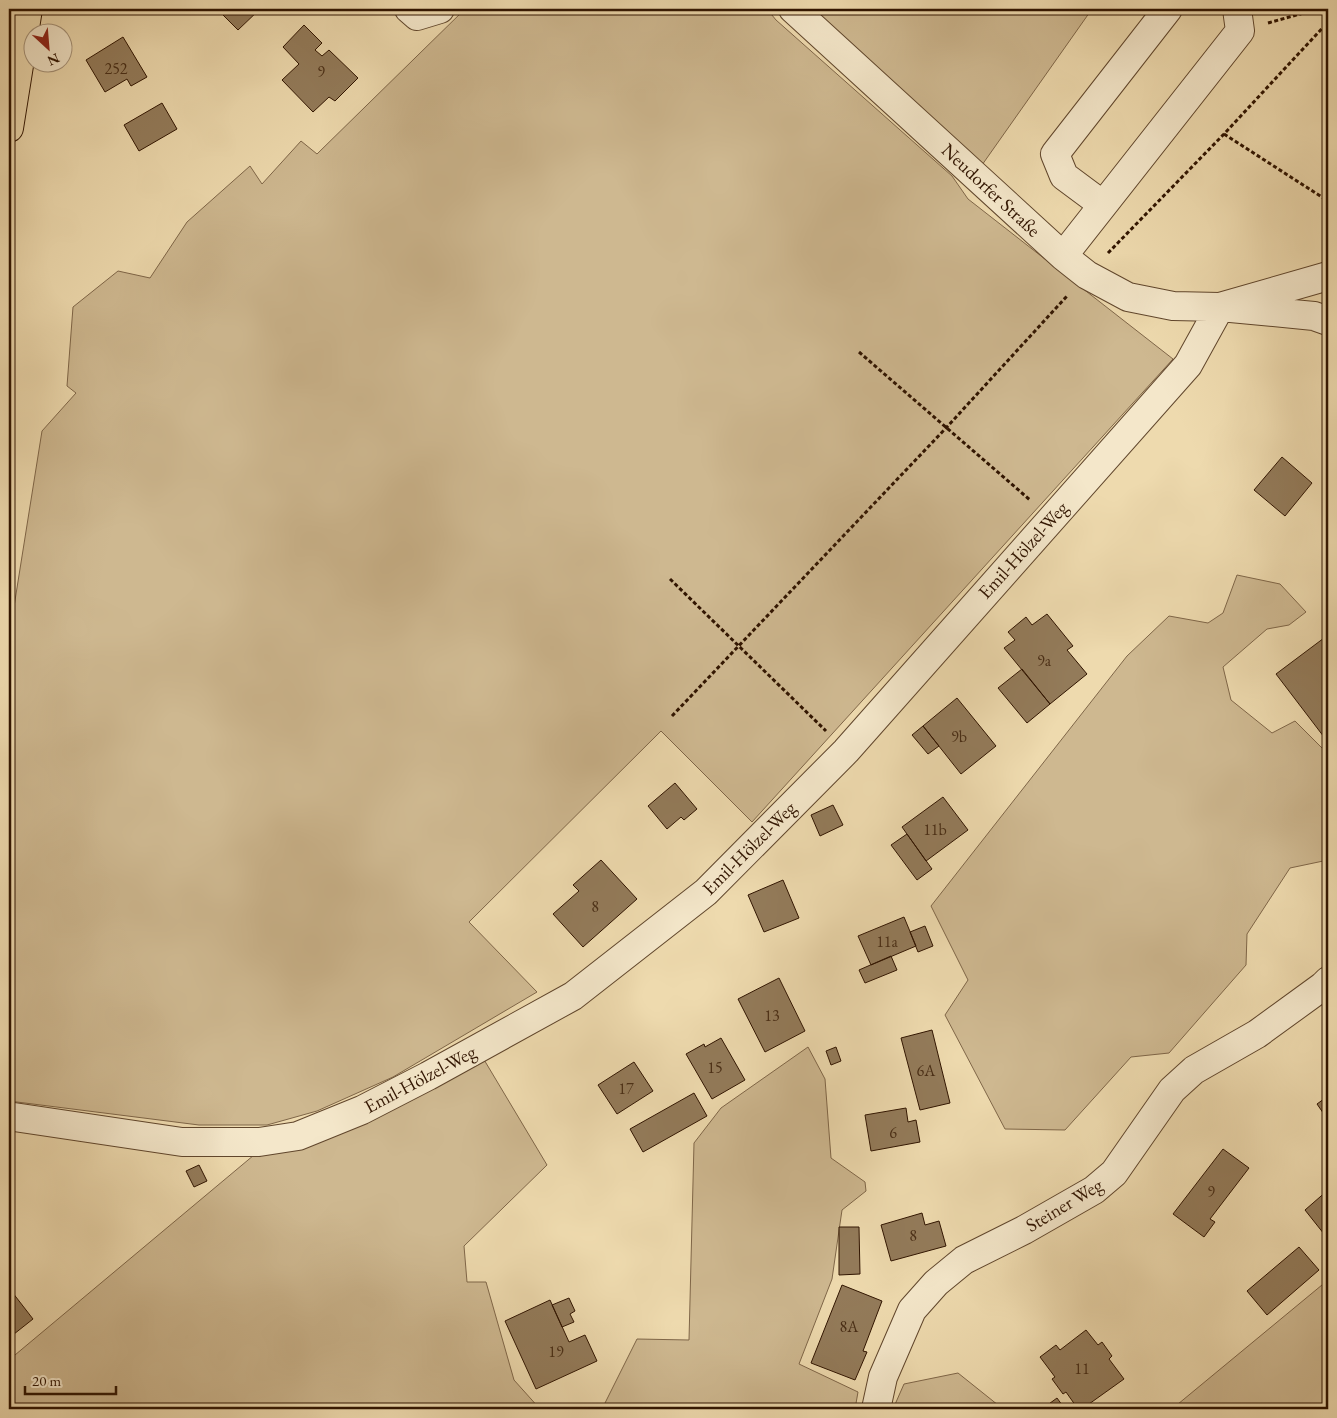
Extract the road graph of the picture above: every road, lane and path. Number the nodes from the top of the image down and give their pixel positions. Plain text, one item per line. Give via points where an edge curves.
1 (28, 9) edge
2 (409, 9) edge
3 (440, 9) edge
4 (793, 9) edge
5 (1168, 9) edge
6 (1318, 9) edge
7 (1238, 20) edge
8 (1328, 22) edge
9 (9, 128) edge
10 (1224, 134) junction
11 (1328, 201) edge
12 (1103, 205) junction
13 (1062, 256) junction
14 (1087, 274) junction
15 (1328, 276) edge
16 (1220, 307) junction
17 (1328, 321) edge
18 (859, 352) dead end
19 (946, 428) junction
20 (1051, 518) junction
21 (670, 579) dead end
22 (738, 646) junction
23 (672, 716) dead end
24 (846, 751) junction
25 (1328, 981) edge
26 (9, 1118) edge
27 (876, 1409) edge

1 - 9 main road
2 - 3 street via 417,16
4 - 13 street, Neudorfer Straße
5 - 12 street via 1055,154 1064,176
6 - 7 path
7 - 12 street
8 - 10 path
10 - 11 path
10 - 14 path
12 - 13 street
13 - 14 street, Neudorfer Straße
14 - 16 street, Neudorfer Straße via 1128,296 1173,306
14 - 19 path
15 - 16 street
16 - 17 street via 1314,316
16 - 20 street, Emil-Hölzel-Weg via 1188,365
18 - 19 path
19 - 20 path
19 - 22 path
20 - 24 street, Emil-Hölzel-Weg
21 - 22 path
22 - 23 path
22 - 24 path
24 - 26 street, Emil-Hölzel-Weg via 706,892 573,996 362,1110 298,1136 259,1142 182,1142
25 - 27 street, Steiner Weg via 1257,1034 1194,1070 1172,1090 1114,1173 1094,1190 964,1260 936,1284 912,1310 883,1377

